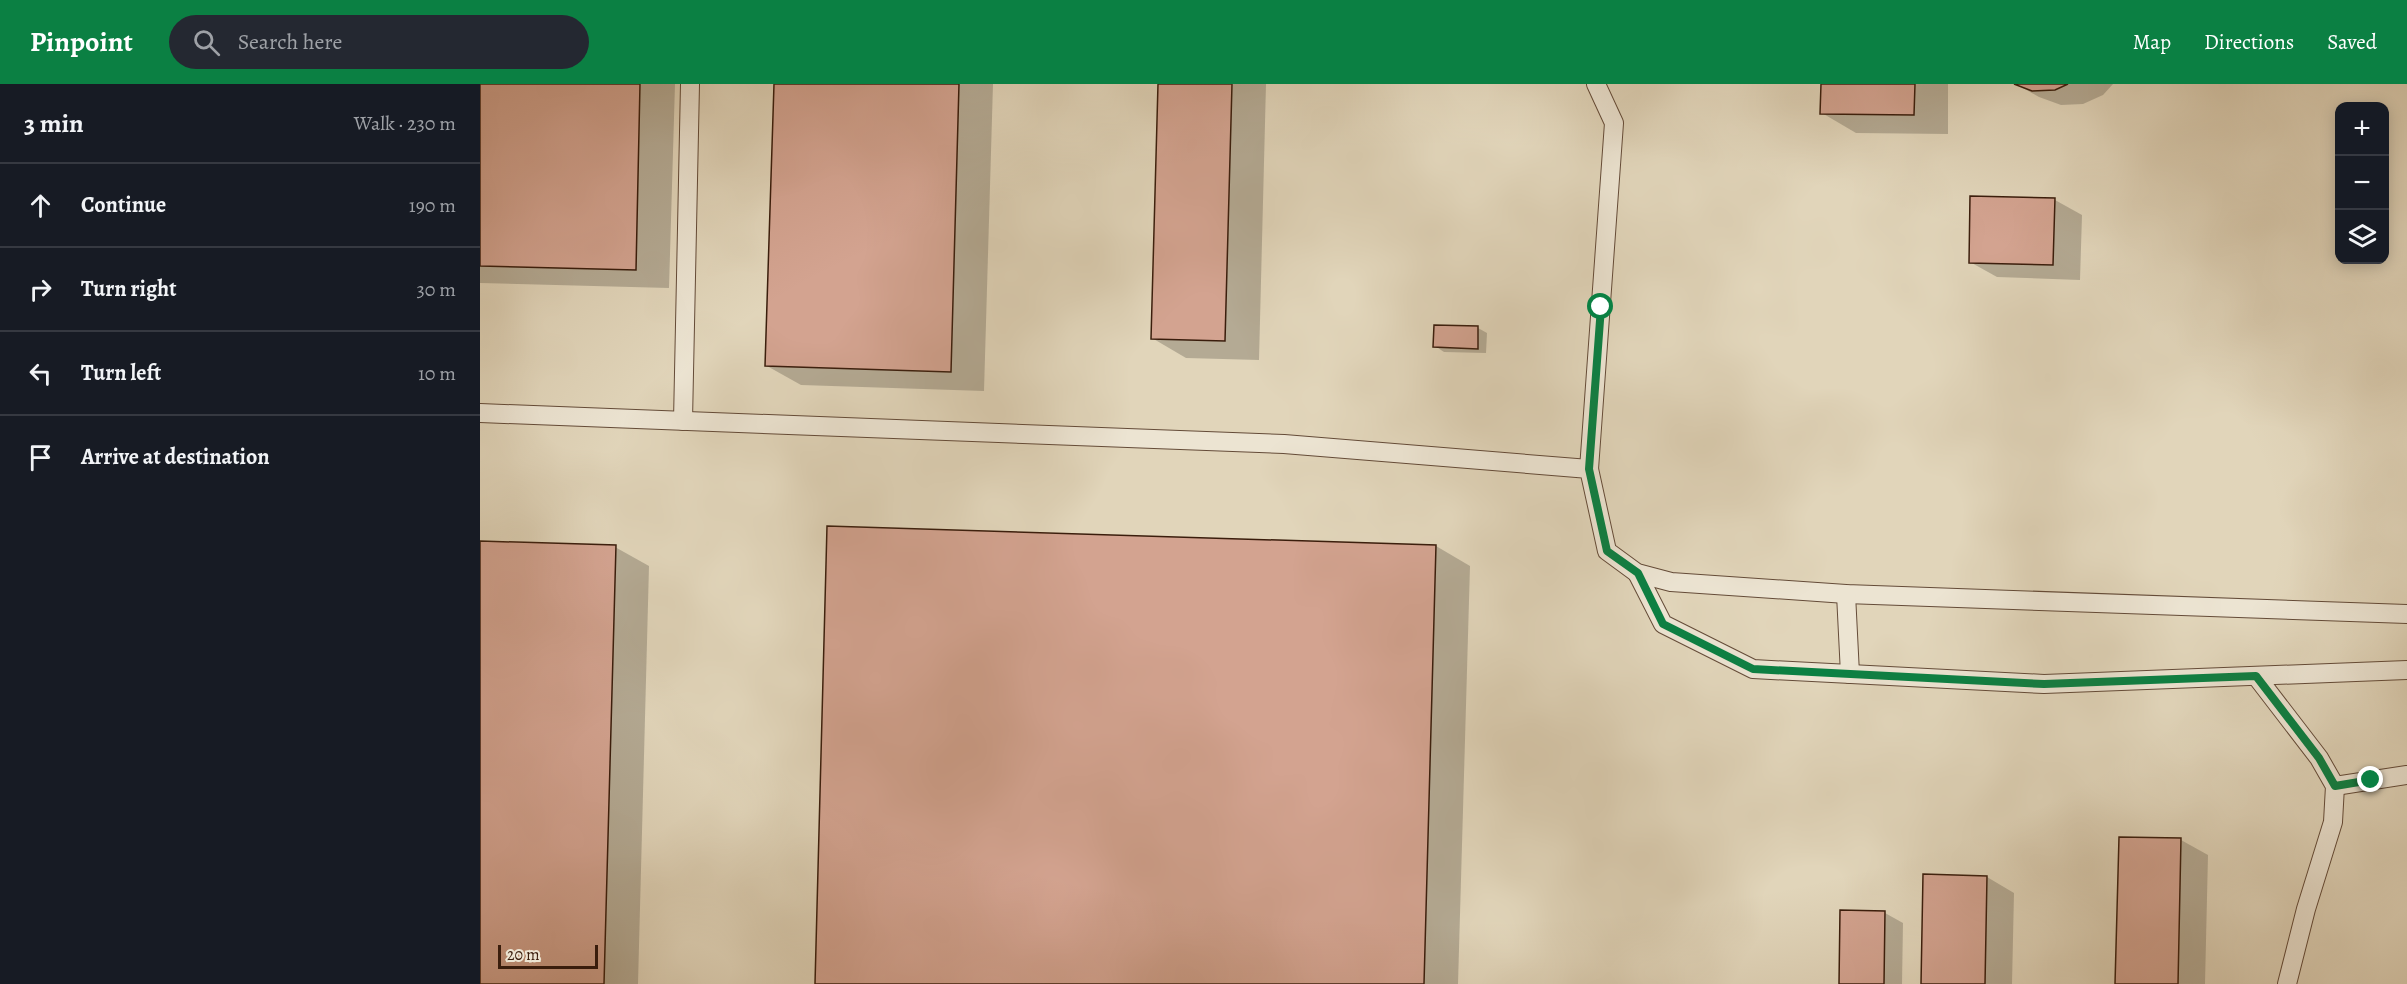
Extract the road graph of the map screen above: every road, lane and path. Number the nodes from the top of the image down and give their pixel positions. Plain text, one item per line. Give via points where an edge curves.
1 (690, 84) edge
2 (1596, 84) edge
3 (480, 413) edge
4 (683, 421) junction
5 (1589, 469) junction
6 (1638, 573) junction
7 (1846, 594) junction
8 (2407, 614) edge
9 (2407, 670) edge
10 (1850, 674) junction
11 (2256, 676) junction
12 (2407, 775) edge
13 (2335, 786) junction
14 (2287, 984) edge

1 - 4 lane
2 - 5 lane via 1614,123
3 - 4 lane
4 - 5 lane via 1284,444
5 - 6 lane via 1607,551
6 - 7 lane via 1671,582
6 - 10 lane via 1663,624 1753,669
7 - 8 lane
7 - 10 lane
9 - 11 lane
10 - 11 lane via 2044,684
11 - 13 lane via 2319,758
12 - 13 lane
13 - 14 lane via 2333,822

